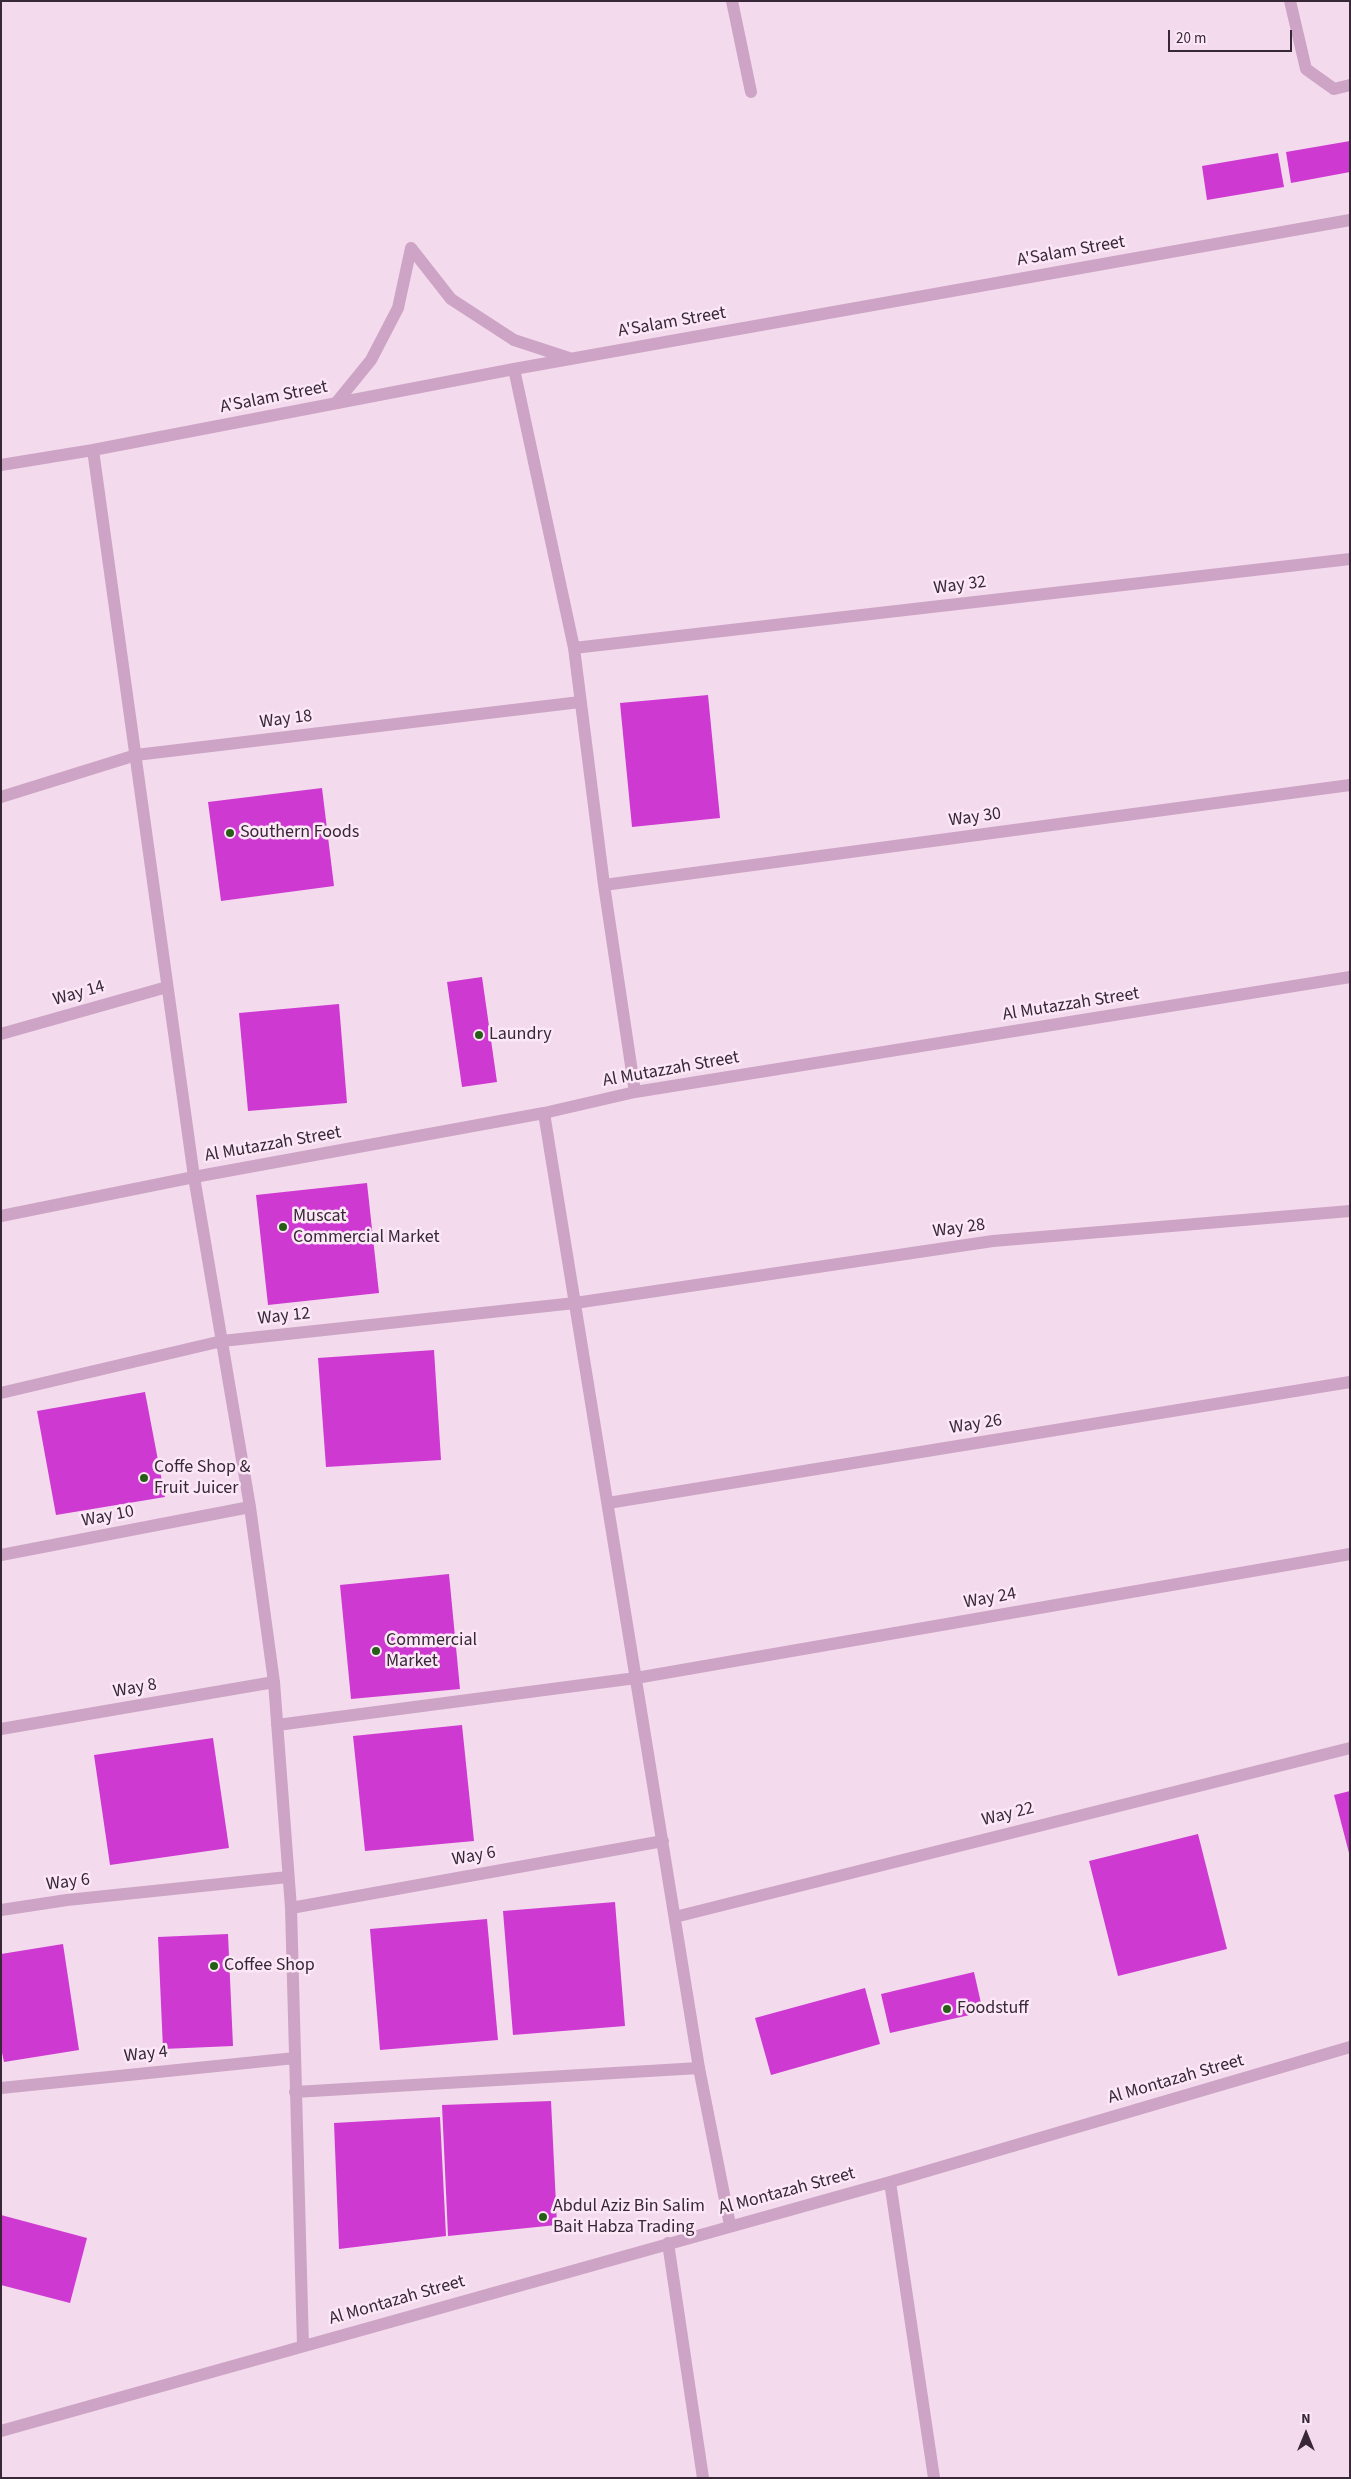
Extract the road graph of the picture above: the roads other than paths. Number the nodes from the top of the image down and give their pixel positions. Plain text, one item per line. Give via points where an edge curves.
1 (732, 1) edge
2 (1290, 1) edge
3 (1350, 85) edge
4 (751, 92) dead end
5 (1350, 220) edge
6 (570, 359) junction
7 (514, 368) junction
8 (336, 404) junction
9 (93, 450) junction
10 (1, 465) edge
11 (1350, 559) edge
12 (574, 648) junction
13 (580, 702) junction
14 (136, 755) junction
15 (1350, 785) edge
16 (1, 797) edge
17 (604, 885) junction
18 (1350, 977) edge
19 (167, 987) junction
20 (1, 1034) edge
21 (635, 1092) junction
22 (544, 1113) junction
23 (194, 1177) junction
24 (1350, 1211) edge
25 (1, 1216) edge
26 (575, 1303) junction
27 (222, 1341) junction
28 (1350, 1382) edge
29 (1, 1392) edge
30 (608, 1503) junction
31 (250, 1507) junction
32 (1350, 1554) edge
33 (1, 1555) edge
34 (636, 1678) junction
35 (274, 1682) junction
36 (277, 1725) junction
37 (1, 1730) edge
38 (1350, 1748) edge
39 (663, 1841) junction
40 (288, 1877) junction
41 (291, 1908) junction
42 (1, 1910) edge
43 (675, 1917) junction
44 (1350, 2047) edge
45 (295, 2058) junction
46 (699, 2068) junction
47 (1, 2088) edge
48 (295, 2092) junction
49 (890, 2182) junction
50 (730, 2226) junction
51 (668, 2243) junction
52 (303, 2346) junction
53 (1, 2431) edge
54 (703, 2478) edge
55 (934, 2478) edge

1 - 4 street
2 - 3 street via 1306,69 1334,89
5 - 6 street, A'Salam Street
6 - 7 street, A'Salam Street
6 - 8 street via 514,340 451,299 411,248 398,308 371,360
7 - 8 street, A'Salam Street
7 - 12 street
8 - 9 street, A'Salam Street
9 - 10 street, A'Salam Street
9 - 14 street
11 - 12 street, Way 32
12 - 13 street
13 - 14 street, Way 18
13 - 17 street
14 - 16 street, Way 18
14 - 19 street
15 - 17 street, Way 30
17 - 21 street
18 - 21 street, Al Mutazzah Street
19 - 20 street, Way 14
19 - 23 street
21 - 22 street, Al Mutazzah Street
22 - 23 street, Al Mutazzah Street
22 - 26 street
23 - 25 street, Al Mutazzah Street
23 - 27 street
24 - 26 street, Way 28 via 993,1241
26 - 27 street, Way 12
26 - 30 street
27 - 29 street, Way 12
27 - 31 street
28 - 30 street, Way 26
30 - 34 street
31 - 33 street, Way 10
31 - 35 street
32 - 34 street, Way 24
34 - 36 street, Way 24
34 - 39 street
35 - 36 street
35 - 37 street, Way 8
36 - 40 street
38 - 43 street, Way 22
39 - 41 street, Way 6
39 - 43 street
40 - 41 street
40 - 42 street, Way 6
41 - 45 street
43 - 46 street
44 - 49 street, Al Montazah Street
45 - 47 street, Way 4
45 - 48 street
46 - 48 street
46 - 50 street
48 - 52 street
49 - 50 street, Al Montazah Street
49 - 55 street
50 - 51 street, Al Montazah Street
51 - 52 street, Al Montazah Street
51 - 54 street
52 - 53 street, Al Montazah Street

